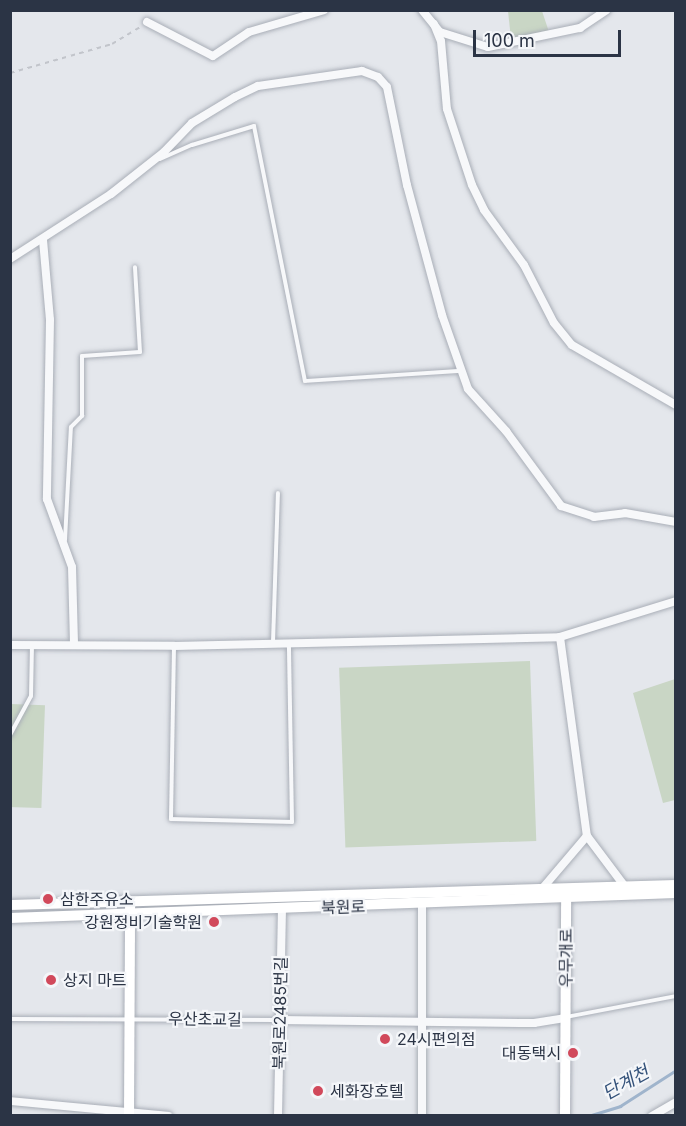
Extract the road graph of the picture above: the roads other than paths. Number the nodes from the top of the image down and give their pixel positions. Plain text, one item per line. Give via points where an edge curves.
1 (324, 10) edge
2 (422, 10) edge
3 (607, 10) edge
4 (147, 22) road end
5 (434, 24) junction
6 (148, 165) junction
7 (44, 240) junction
8 (10, 259) edge
9 (135, 267) dead end
10 (460, 371) junction
11 (675, 405) edge
12 (278, 493) dead end
13 (675, 522) edge
14 (64, 547) junction
15 (675, 601) edge
16 (560, 637) junction
17 (289, 642) junction
18 (273, 643) junction
19 (10, 645) edge
20 (32, 645) junction
21 (74, 645) junction
22 (174, 646) junction
23 (10, 735) edge
24 (586, 836) junction
25 (675, 885) edge
26 (626, 888) junction
27 (541, 890) junction
28 (675, 893) edge
29 (566, 894) junction
30 (130, 900) junction
31 (422, 904) junction
32 (10, 905) edge
33 (282, 910) junction
34 (130, 912) junction
35 (10, 918) edge
36 (675, 996) edge
37 (130, 1018) junction
38 (566, 1018) junction
39 (10, 1019) edge
40 (279, 1020) junction
41 (422, 1021) junction
42 (10, 1101) edge
43 (675, 1102) edge
44 (129, 1115) edge
45 (168, 1116) edge
46 (278, 1116) edge
47 (422, 1116) edge
48 (565, 1116) edge
49 (652, 1116) edge

1 - 4 street via 249,32 213,56
2 - 5 street
3 - 5 street via 580,28 488,47 440,32
5 - 11 street via 441,41 447,109 472,184 484,210 524,265 554,322 572,345
6 - 7 street
6 - 10 lane via 192,145 254,126 305,381
6 - 10 street via 192,123 258,86 362,70 378,77 387,87 393,105 407,185
7 - 8 street
7 - 14 street via 50,320 47,499
9 - 14 lane via 140,352 82,356 82,416 71,427
10 - 13 street via 468,389 506,431 561,506 594,517 626,513
12 - 18 lane
14 - 21 street via 72,567
15 - 16 street
16 - 17 street
16 - 24 street
17 - 18 street
17 - 22 lane via 292,822 171,819
18 - 22 street
19 - 20 street
20 - 21 street
20 - 23 lane via 31,696
21 - 22 street
24 - 26 street
24 - 27 street
25 - 26 street, 북원로
26 - 29 street, 북원로
27 - 29 street, 북원로
27 - 30 street, 북원로
28 - 29 street, 북원로
29 - 31 street, 북원로
29 - 38 street, 우무개로
30 - 32 street, 북원로
30 - 34 street
31 - 33 street, 북원로
31 - 41 street
33 - 34 street, 북원로
33 - 40 street, 북원로2485번길
34 - 35 street, 북원로
34 - 37 street
36 - 38 lane
37 - 39 lane, 우산초교길
37 - 40 lane, 우산초교길
37 - 44 street
38 - 41 street via 534,1023
38 - 48 street, 우무개로
40 - 41 street
40 - 46 street, 북원로2485번길
41 - 47 street
42 - 44 street
43 - 49 street
44 - 45 street

